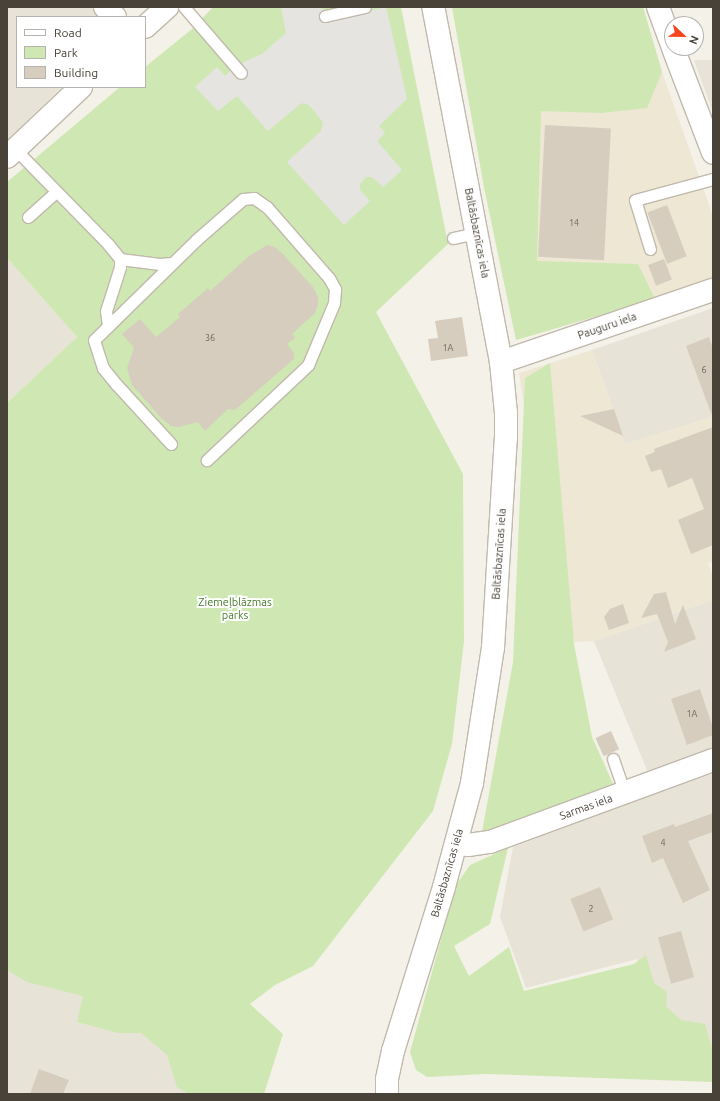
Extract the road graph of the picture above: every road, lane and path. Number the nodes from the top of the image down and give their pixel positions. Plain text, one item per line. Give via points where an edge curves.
1 (167, 7) edge
2 (184, 7) edge
3 (365, 7) edge
4 (433, 7) edge
5 (658, 7) edge
6 (330, 12) edge
7 (664, 23) edge
8 (146, 26) edge
9 (676, 56) edge
10 (241, 73) dead end
11 (80, 88) edge
12 (11, 153) edge
13 (713, 153) edge
14 (713, 179) edge
15 (56, 192) junction
16 (28, 217) dead end
17 (476, 233) junction
18 (453, 238) dead end
19 (650, 249) dead end
20 (120, 259) junction
21 (171, 263) junction
22 (713, 290) edge
23 (108, 326) junction
24 (501, 362) junction
25 (171, 444) dead end
26 (207, 460) dead end
27 (612, 759) dead end
28 (713, 760) edge
29 (625, 793) junction
30 (457, 843) junction
31 (388, 1094) edge

1 - 8 street
2 - 10 lane
3 - 6 lane
4 - 17 street, Baltāsbaznīcas iela
5 - 7 street
9 - 13 street
11 - 12 street
12 - 15 lane
14 - 19 lane via 635,200
15 - 16 lane
15 - 20 lane
17 - 18 lane
17 - 24 street, Baltāsbaznīcas iela
20 - 21 lane
20 - 23 lane via 120,267 106,311
21 - 23 lane
21 - 26 lane via 243,199 254,198 267,207 329,278 335,289 334,303 308,365
22 - 24 street, Pauguru iela
23 - 25 lane via 94,340 103,368
24 - 30 street, Baltāsbaznīcas iela via 506,401 506,438 493,648 472,783
27 - 29 lane
28 - 29 street, Sarmas iela
29 - 30 street, Sarmas iela via 490,842 468,845
30 - 31 street, Baltāsbaznīcas iela via 393,1051

